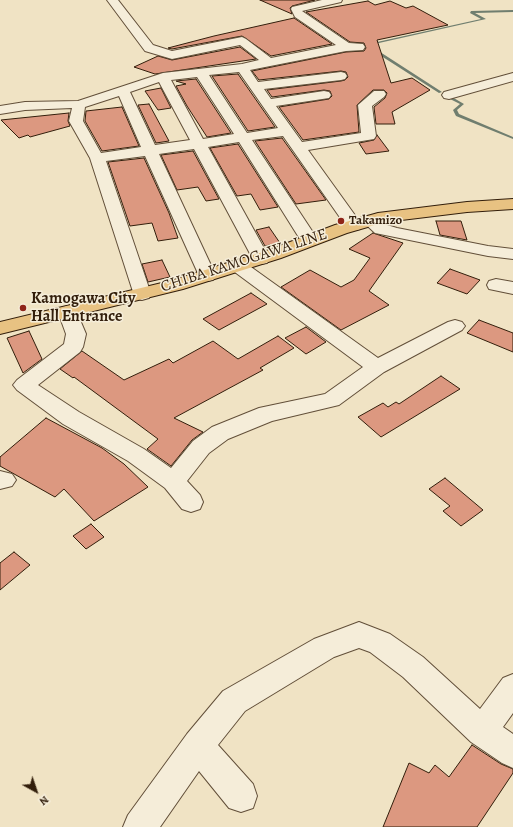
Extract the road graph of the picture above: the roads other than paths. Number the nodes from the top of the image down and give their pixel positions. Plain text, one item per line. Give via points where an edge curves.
1 (112, 0) edge
2 (337, 0) edge
3 (346, 47) junction
4 (359, 47) dead end
5 (269, 62) junction
6 (242, 68) junction
7 (202, 74) junction
8 (341, 76) dead end
9 (163, 77) junction
10 (513, 77) edge
11 (255, 86) junction
12 (123, 92) junction
13 (379, 94) dead end
14 (324, 95) dead end
15 (449, 96) dead end
16 (268, 104) junction
17 (79, 105) junction
18 (0, 110) edge
19 (288, 131) junction
20 (243, 137) junction
21 (198, 143) junction
22 (299, 147) junction
23 (149, 150) junction
24 (97, 158) junction
25 (513, 204) edge
26 (362, 223) junction
27 (309, 240) junction
28 (513, 254) edge
29 (262, 258) junction
30 (238, 266) junction
31 (207, 276) junction
32 (142, 294) junction
33 (68, 312) junction
34 (455, 326) dead end
35 (0, 328) edge
36 (377, 367) junction
37 (173, 482) junction
38 (191, 502) dead end
39 (513, 688) edge
40 (482, 731) junction
41 (198, 745) junction
42 (513, 752) edge
43 (241, 796) dead end
44 (140, 827) edge

1 - 5 street via 148,48 172,55 242,42
2 - 3 street via 296,9 299,15
3 - 4 street
3 - 5 street
5 - 6 street
6 - 7 street
6 - 11 street
7 - 9 street
7 - 20 street
8 - 11 street
9 - 12 street
9 - 21 street
10 - 15 street
11 - 16 street
12 - 17 street
12 - 23 street
13 - 22 street via 365,105 369,136
14 - 16 street
16 - 19 street
17 - 18 street via 25,106
17 - 24 street via 76,121
19 - 20 street
19 - 22 street
20 - 21 street
20 - 27 street
21 - 23 street
21 - 29 street
22 - 26 street
23 - 24 street
23 - 31 street
24 - 32 street
25 - 26 main road, CHIBA KAMOGAWA LINE via 416,212
26 - 27 main road, CHIBA KAMOGAWA LINE
26 - 28 street via 397,234
27 - 29 main road, CHIBA KAMOGAWA LINE
29 - 30 main road, CHIBA KAMOGAWA LINE
30 - 31 main road, CHIBA KAMOGAWA LINE
30 - 36 street
31 - 32 main road, CHIBA KAMOGAWA LINE
32 - 33 main road, CHIBA KAMOGAWA LINE
33 - 35 main road, CHIBA KAMOGAWA LINE
33 - 37 street via 76,334 73,347 24,386 71,418 136,455
34 - 36 street
36 - 37 street via 332,400 267,414 220,433 201,446
37 - 38 street
39 - 40 street
40 - 41 street via 414,667 380,643 359,635 324,648 234,701
40 - 42 street
41 - 43 street
41 - 44 street

